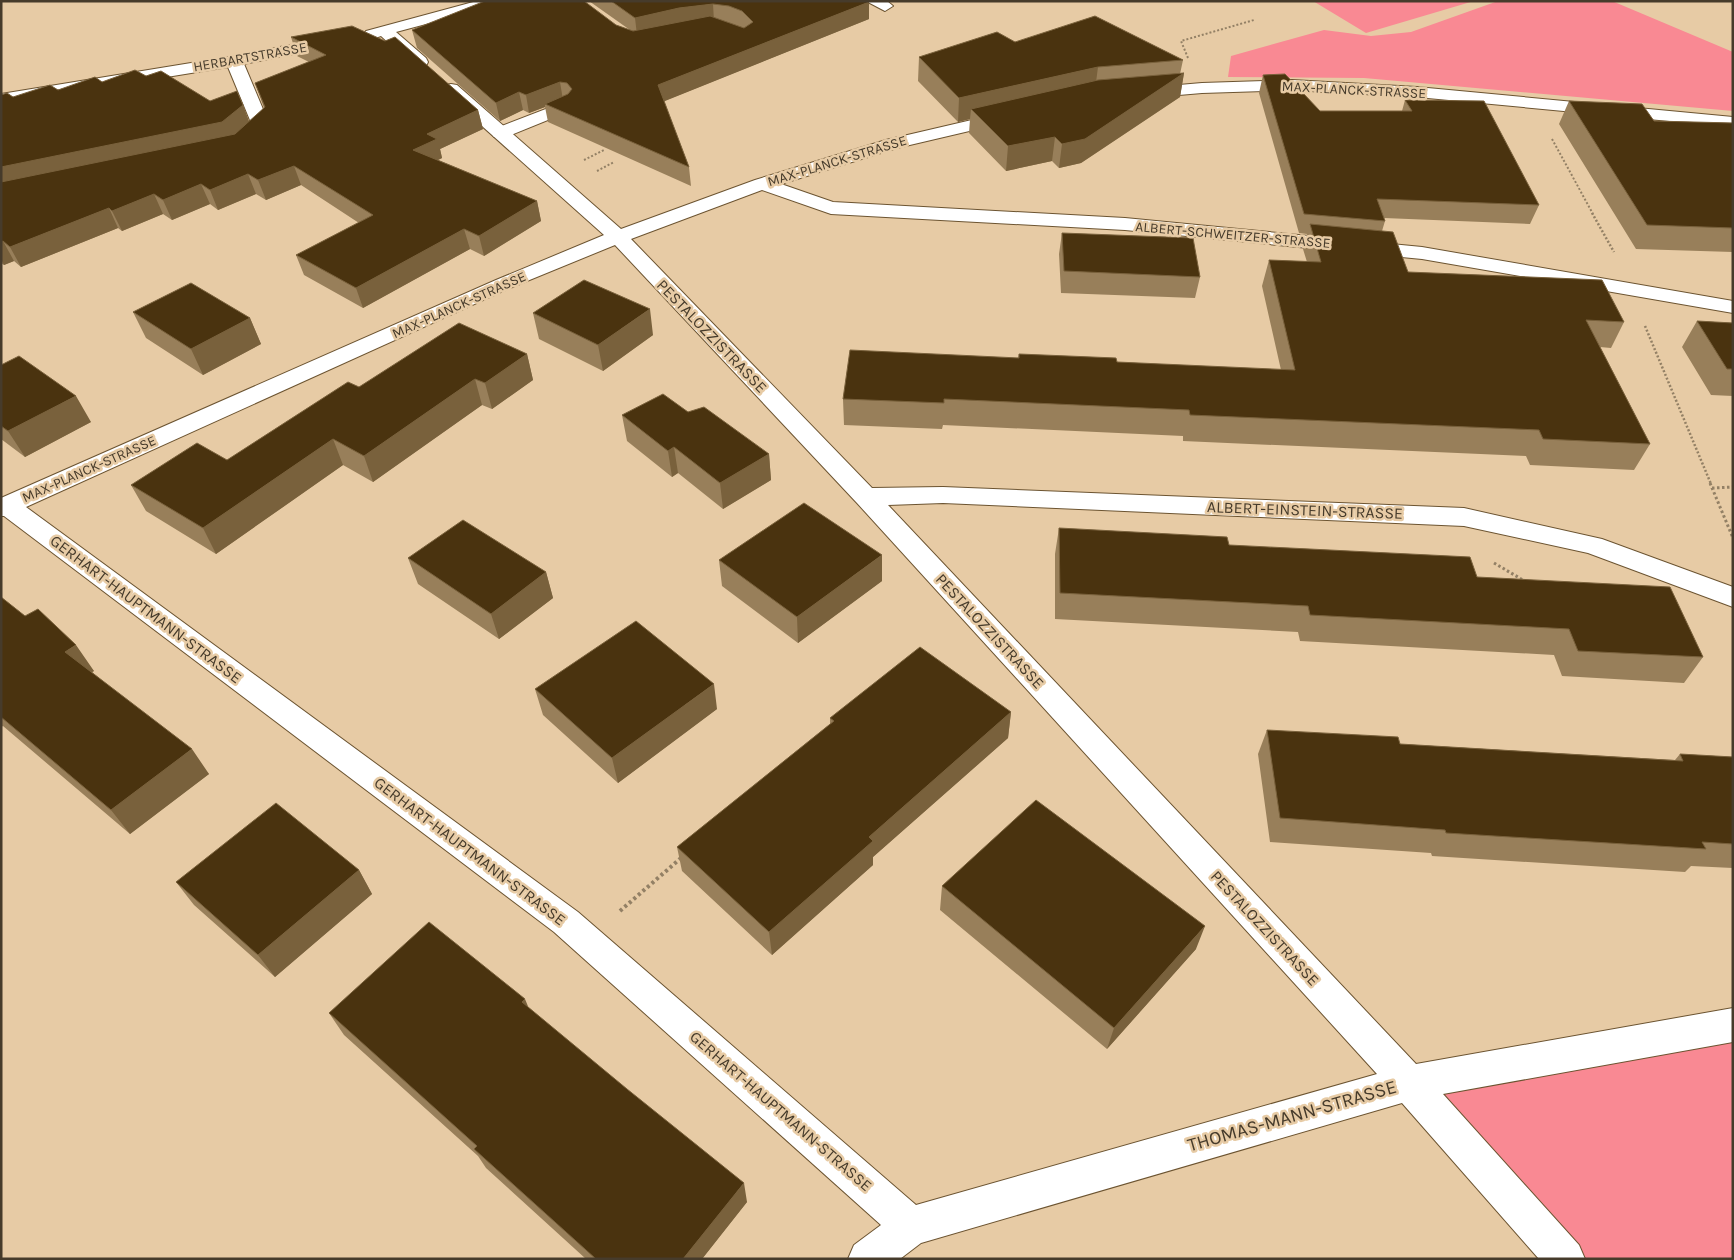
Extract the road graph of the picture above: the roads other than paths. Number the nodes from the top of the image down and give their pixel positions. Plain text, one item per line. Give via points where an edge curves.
1 (496, 1) edge
2 (386, 32) junction
3 (234, 62) junction
4 (1124, 94) edge
5 (1, 99) edge
6 (564, 107) edge
7 (1025, 113) edge
8 (1733, 122) edge
9 (500, 133) junction
10 (222, 150) edge
11 (762, 184) junction
12 (618, 237) junction
13 (1733, 307) edge
14 (866, 497) junction
15 (4, 507) edge
16 (1733, 597) edge
17 (1733, 1024) edge
18 (1409, 1083) junction
19 (911, 1226) junction
20 (868, 1259) edge
21 (1565, 1259) edge

1 - 2 street, HERBARTSTRASSE
2 - 3 street, HERBARTSTRASSE
2 - 9 street, PESTALOZZISTRASSE
3 - 5 street, HERBARTSTRASSE
3 - 10 street via 261,126 236,147
4 - 8 street, MAX-PLANCK-STRASSE via 1292,85 1417,92
6 - 9 street
7 - 11 street, MAX-PLANCK-STRASSE via 892,144
9 - 12 street, PESTALOZZISTRASSE
11 - 12 street, MAX-PLANCK-STRASSE
11 - 13 street, ALBERT-SCHWEITZER-STRASSE via 831,208 1125,224 1422,253
12 - 14 street, PESTALOZZISTRASSE
12 - 15 street, MAX-PLANCK-STRASSE via 504,284
14 - 16 street, ALBERT-EINSTEIN-STRASSE via 943,495 1464,517 1593,545
14 - 18 street, PESTALOZZISTRASSE
15 - 19 street, GERHART-HAUPTMANN-STRASSE via 498,871 586,940
17 - 18 street, THOMAS-MANN-STRASSE
18 - 19 street, THOMAS-MANN-STRASSE
18 - 21 street, PESTALOZZISTRASSE
19 - 20 street, THOMAS-MANN-STRASSE

